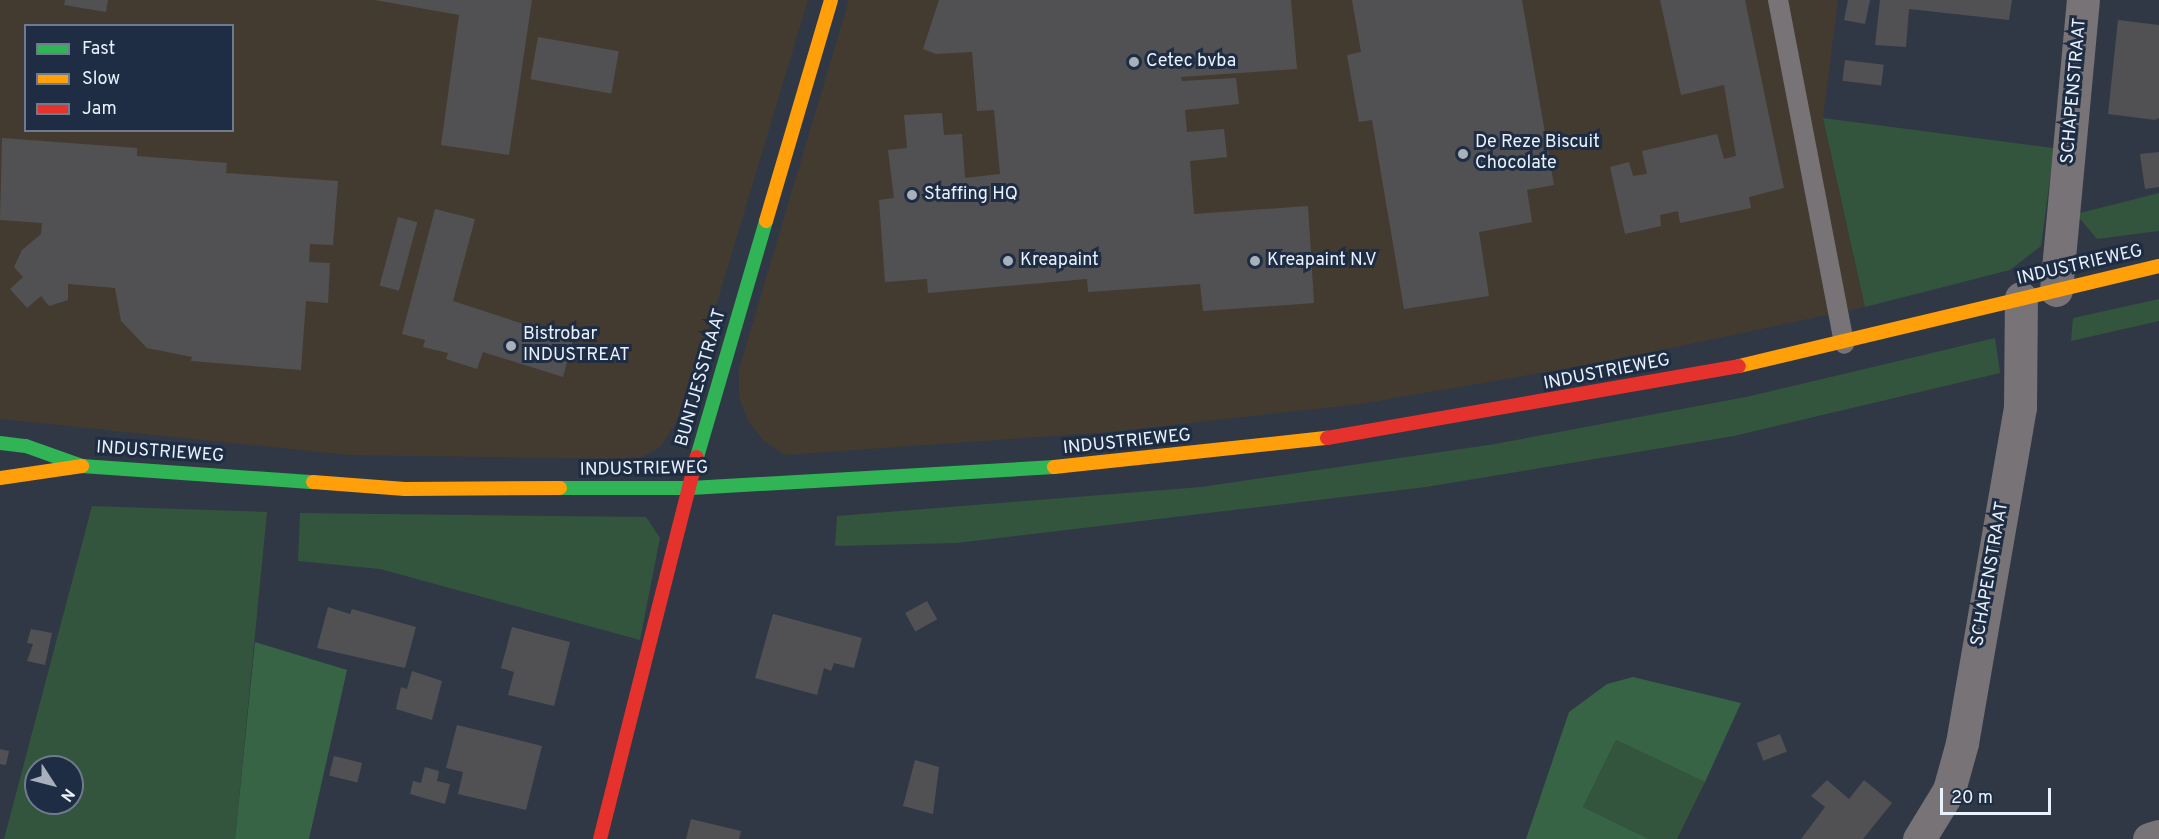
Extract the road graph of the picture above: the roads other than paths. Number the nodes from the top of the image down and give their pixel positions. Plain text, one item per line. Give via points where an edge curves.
1 (831, 0) edge
2 (1778, 0) edge
3 (2083, 0) edge
4 (2159, 266) edge
5 (2056, 290) junction
6 (2020, 298) junction
7 (1844, 344) junction
8 (0, 443) edge
9 (82, 465) junction
10 (0, 478) edge
11 (691, 488) junction
12 (2159, 836) edge
13 (600, 839) edge
14 (1919, 839) edge
15 (2149, 839) edge

1 - 11 main road, BUNTJESSTRAAT
2 - 7 lane
3 - 5 street, SCHAPENSTRAAT
4 - 5 main road, INDUSTRIEWEG
5 - 6 main road, INDUSTRIEWEG
6 - 7 main road, INDUSTRIEWEG
6 - 14 street, SCHAPENSTRAAT via 2020,407 1962,743 1949,790
7 - 11 main road, INDUSTRIEWEG via 1615,392 1354,435 1112,464
8 - 9 main road, INDUSTRIEWEG via 26,446
9 - 10 main road, INDUSTRIEWEG via 18,479
9 - 11 main road, INDUSTRIEWEG via 405,489
11 - 13 main road, BUNTJESSTRAAT
12 - 15 street

